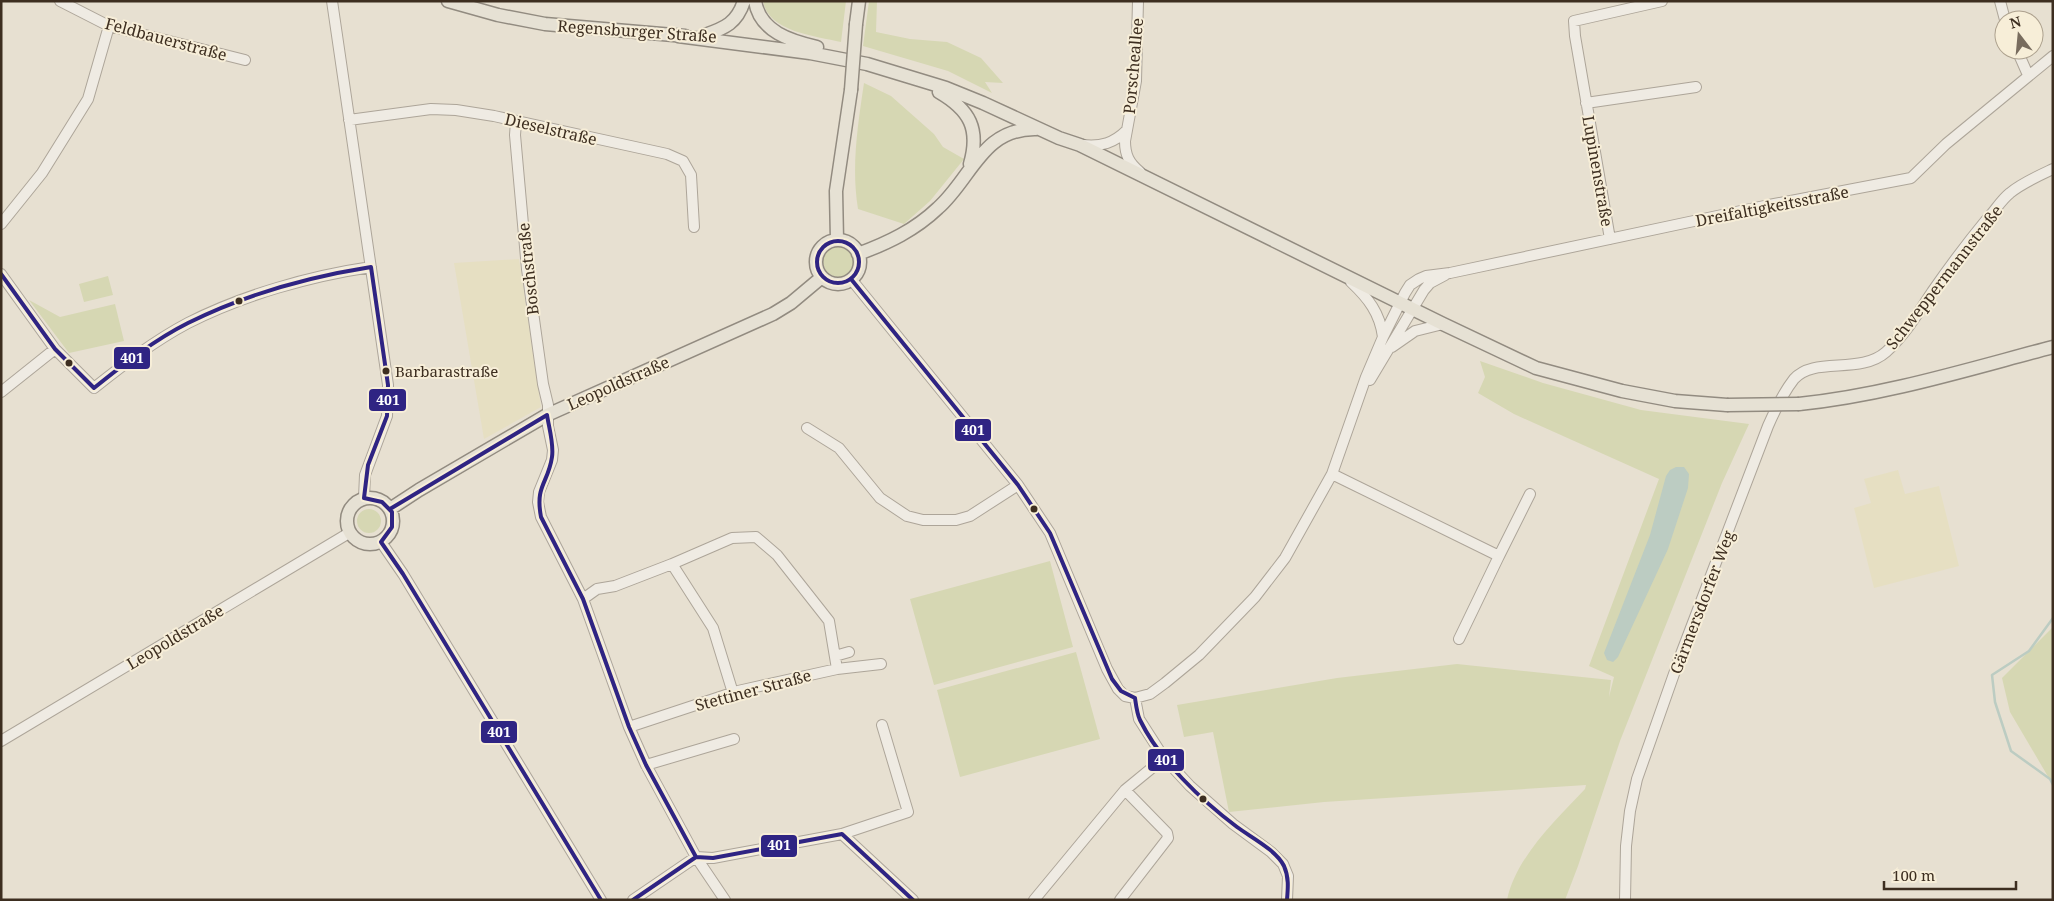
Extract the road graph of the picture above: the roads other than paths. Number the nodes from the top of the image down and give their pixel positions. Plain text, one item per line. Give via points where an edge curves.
1 (60, 1) edge
2 (332, 1) edge
3 (448, 1) edge
4 (744, 1) edge
5 (755, 1) edge
6 (859, 1) edge
7 (1138, 1) edge
8 (1662, 1) edge
9 (109, 26) junction
10 (705, 35) junction
11 (678, 36) junction
12 (827, 50) junction
13 (2053, 56) edge
14 (245, 60) dead end
15 (2022, 60) edge
16 (2028, 75) junction
17 (909, 76) junction
18 (1696, 87) dead end
19 (1586, 103) junction
20 (349, 120) junction
21 (516, 122) junction
22 (1039, 129) junction
23 (1127, 130) junction
24 (1078, 144) junction
25 (2053, 169) edge
26 (967, 173) junction
27 (1151, 180) junction
28 (1, 224) edge
29 (694, 227) dead end
30 (1610, 239) junction
31 (837, 240) junction
32 (858, 254) junction
33 (371, 268) junction
34 (1, 274) edge
35 (822, 276) junction
36 (1347, 277) junction
37 (851, 279) junction
38 (1406, 306) junction
39 (1442, 324) junction
40 (1383, 337) junction
41 (2053, 347) edge
42 (55, 349) junction
43 (1388, 351) junction
44 (1858, 365) joint
45 (1363, 390) junction
46 (1, 392) edge
47 (548, 415) junction
48 (807, 428) dead end
49 (1332, 474) junction
50 (1018, 485) junction
51 (1530, 494) dead end
52 (364, 498) junction
53 (390, 509) junction
54 (349, 533) junction
55 (381, 542) junction
56 (1499, 556) junction
57 (672, 564) junction
58 (583, 599) junction
59 (1459, 639) dead end
60 (849, 652) dead end
61 (835, 656) junction
62 (881, 664) dead end
63 (837, 669) junction
64 (733, 693) junction
65 (1136, 698) junction
66 (882, 724) dead end
67 (628, 727) junction
68 (734, 738) dead end
69 (1, 741) edge
70 (1164, 758) junction
71 (646, 765) junction
72 (1125, 790) junction
73 (842, 834) junction
74 (696, 857) junction
75 (601, 900) edge
76 (633, 900) edge
77 (725, 900) edge
78 (913, 900) edge
79 (1034, 900) edge
80 (1120, 900) edge
81 (1287, 900) edge
82 (1625, 900) edge

1 - 9 street, Feldbauerstraße
2 - 20 street
3 - 11 main road, Regensburger Straße via 545,24
4 - 10 main road via 735,20
5 - 12 main road via 762,19 775,32 802,44
6 - 31 main road, bridge via 851,90 836,191
7 - 23 street, Porscheallee via 1136,81
8 - 19 street, Lupinenstraße via 1574,21
9 - 14 street, Feldbauerstraße
9 - 28 street via 88,99 42,173
10 - 11 main road, Regensburger Straße
10 - 12 main road, Regensburger Straße
11 - 17 main road via 810,53
12 - 24 main road via 923,74 986,98
13 - 16 street, Dreifaltigkeitsstraße
15 - 16 street
16 - 30 street, Dreifaltigkeitsstraße via 1911,178
17 - 22 main road via 983,103
17 - 26 main road via 963,109 973,126 975,141
18 - 19 street, Lupinenstraße
19 - 30 street, Lupinenstraße
20 - 21 street, Dieselstraße via 431,109 456,110
20 - 33 street
21 - 29 street, Dieselstraße via 667,154 683,161 690,175
21 - 47 street, Boschstraße via 527,269
22 - 24 main road
22 - 26 main road via 1021,130 996,140
23 - 24 street via 1120,138 1104,145
23 - 27 street, Porscheallee via 1127,158
24 - 27 main road
25 - 44 street, Schweppermannstraße via 2008,194 1886,352
26 - 32 main road via 954,192 922,222 892,241
27 - 36 main road
30 - 38 street, Dreifaltigkeitsstraße via 1426,276 1410,285
31 - 32 main road via 853,246
31 - 35 main road via 826,244 817,255
32 - 37 main road via 860,264
33 - 42 street via 267,292 188,323 132,358 94,388
33 - 52 street via 388,400 383,430 365,475
34 - 42 street
35 - 37 main road via 833,283
35 - 47 main road, Leopoldstraße via 773,314
36 - 38 main road
36 - 40 street via 1372,304
37 - 50 street
38 - 39 main road
38 - 40 street
38 - 43 street
39 - 41 main road, bridge via 1536,368 1575,380 1675,401 1727,406 1832,401 1885,391
39 - 43 street via 1415,331
40 - 45 street
42 - 46 street
43 - 45 street
44 - 82 street, Gärmersdorfer Weg via 1813,368 1803,372 1794,379 1768,426 1637,779 1626,846
45 - 49 street
47 - 53 main road, Leopoldstraße
47 - 58 street, Boschstraße via 552,460 538,502 541,517
48 - 50 street via 838,448 880,498 907,516 923,520 956,520 970,516
49 - 56 street
49 - 65 street via 1284,558 1254,597 1185,667 1150,694
50 - 65 street via 1050,532 1107,670 1125,696
51 - 56 street
52 - 53 main road via 379,499
52 - 54 main road via 348,512
53 - 55 main road via 394,524
54 - 55 main road via 367,545
54 - 69 street, Leopoldstraße
55 - 75 street
56 - 59 street
57 - 58 street via 615,586 601,596
57 - 61 street via 732,538 756,537 777,555 829,621
57 - 64 street via 713,628
58 - 67 street, Boschstraße
60 - 61 street
61 - 63 street
62 - 63 street, Stettiner Straße
63 - 64 street, Stettiner Straße
64 - 67 street, Stettiner Straße
65 - 70 street via 1139,720
66 - 73 street via 908,812
67 - 71 street, Boschstraße
68 - 71 street
70 - 72 street
70 - 81 street via 1190,786 1283,864 1288,876
71 - 74 street, Boschstraße
72 - 79 street
72 - 80 street via 1167,833 1168,838
73 - 74 street via 713,858
73 - 78 street
74 - 76 street
74 - 77 street, Boschstraße

